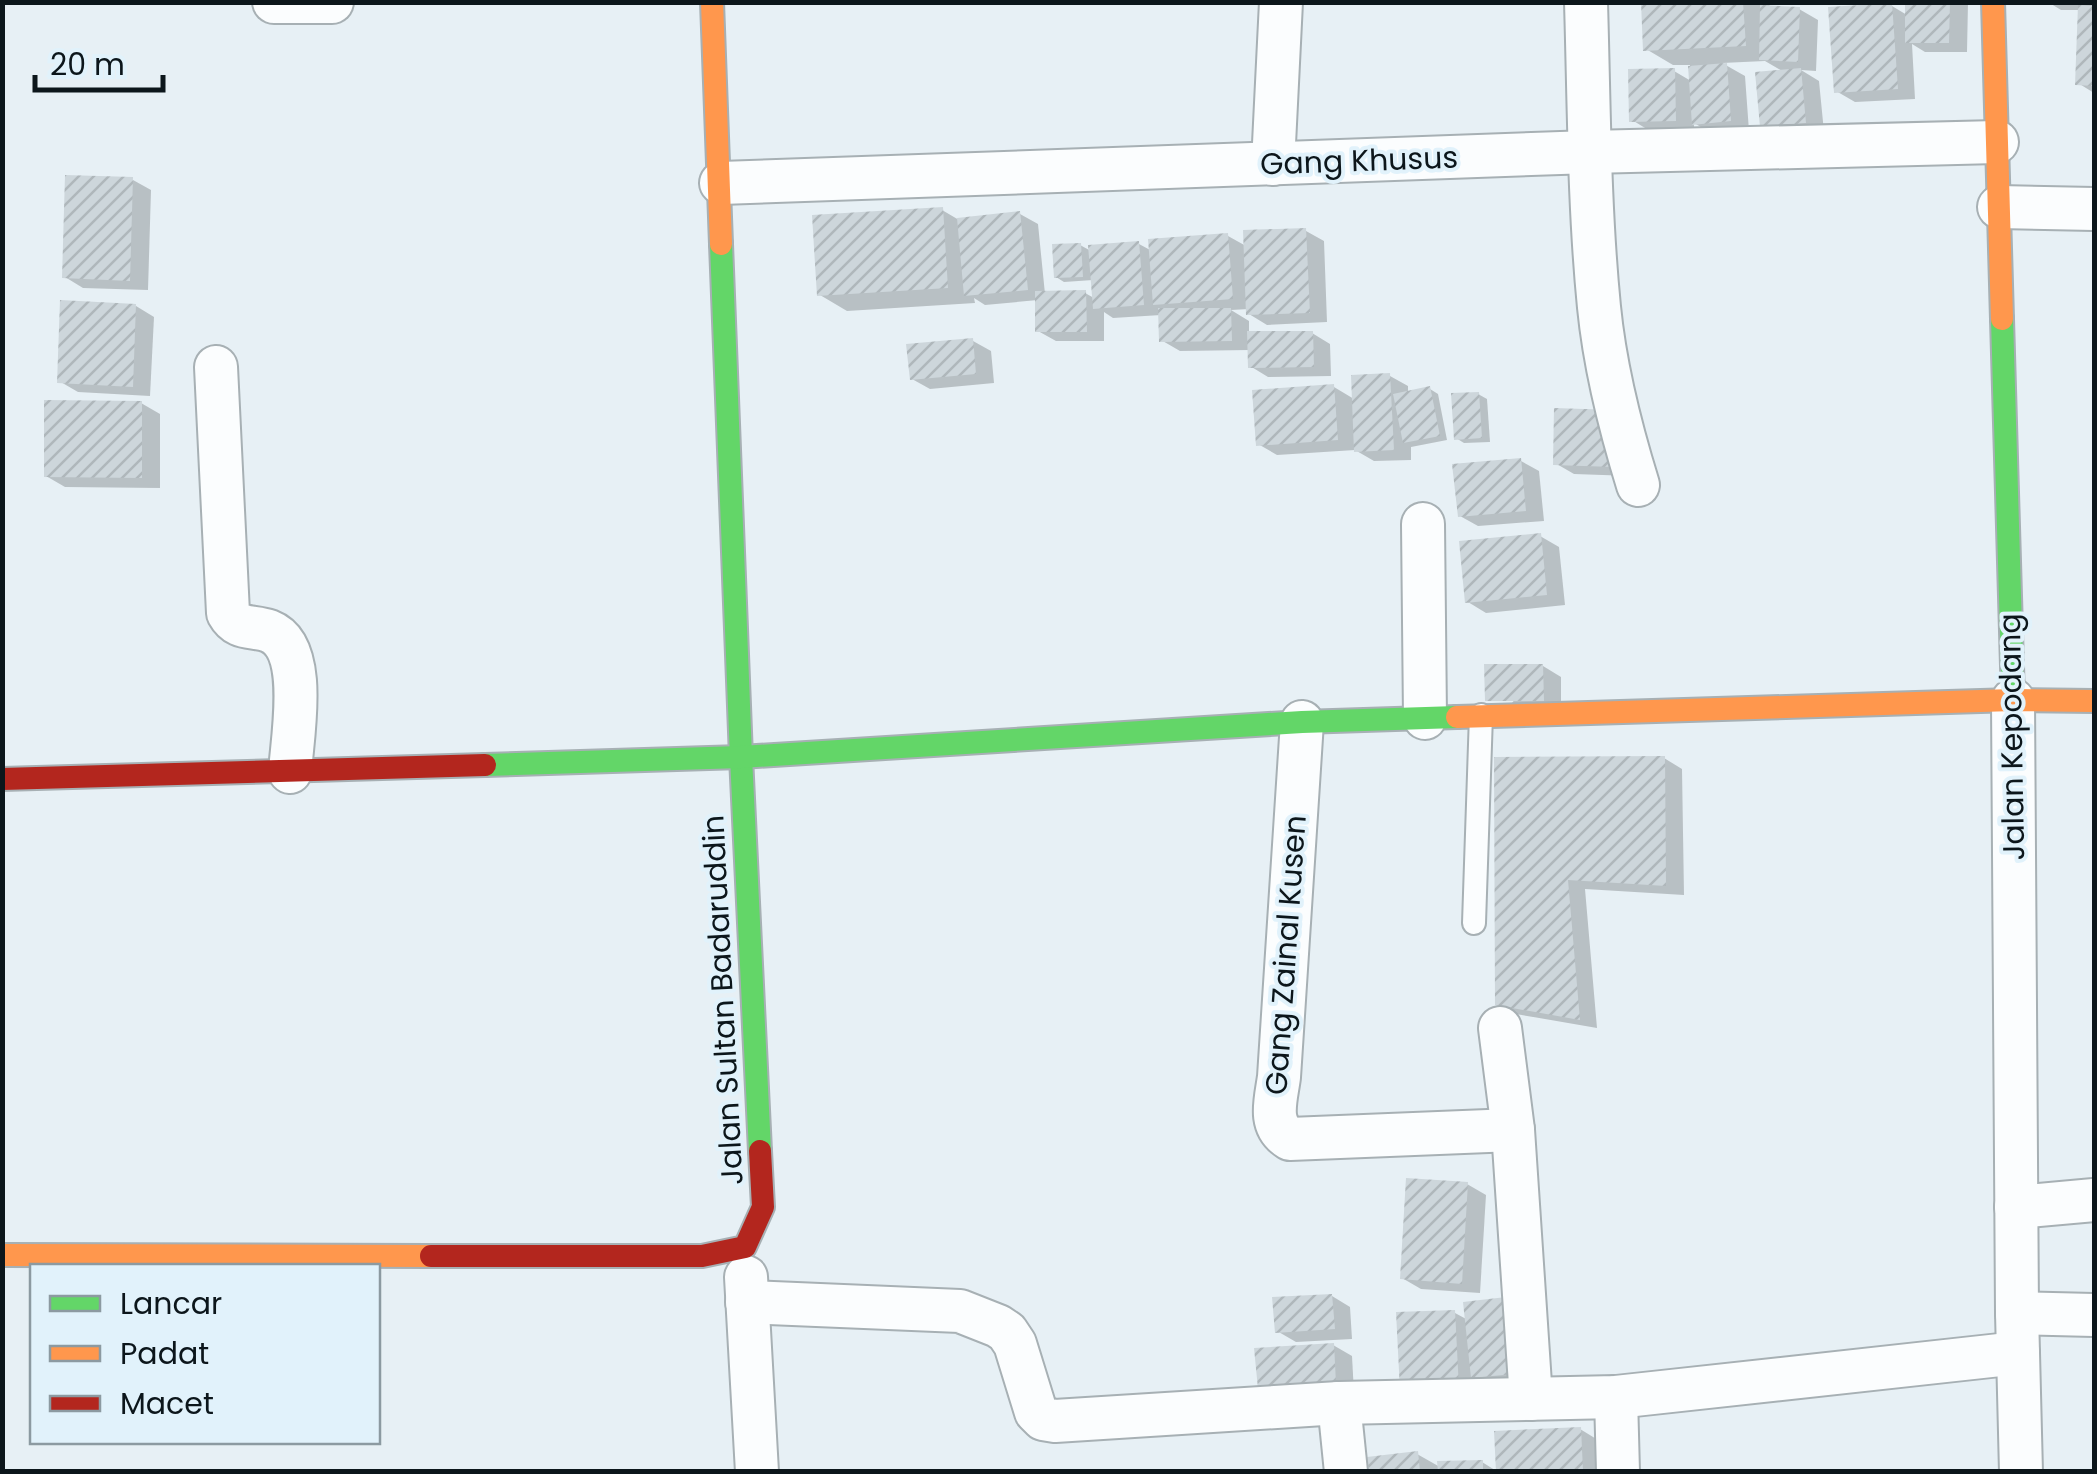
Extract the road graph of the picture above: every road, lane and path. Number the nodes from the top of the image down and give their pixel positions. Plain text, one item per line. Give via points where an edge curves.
1 (274, 2) edge
2 (332, 2) edge
3 (712, 2) edge
4 (1280, 2) edge
5 (1586, 2) edge
6 (1993, 2) edge
7 (1997, 142) junction
8 (1590, 152) junction
9 (1273, 164) junction
10 (721, 183) junction
11 (1999, 207) junction
12 (2094, 209) edge
13 (216, 367) dead end
14 (1638, 485) dead end
15 (1423, 524) dead end
16 (2013, 700) junction
17 (2094, 701) edge
18 (1481, 715) junction
19 (1425, 718) junction
20 (1302, 722) junction
21 (742, 756) junction
22 (290, 772) junction
23 (2, 780) edge
24 (1474, 923) dead end
25 (1500, 1028) dead end
26 (1513, 1130) junction
27 (2094, 1200) edge
28 (2016, 1207) junction
29 (745, 1247) junction
30 (2, 1255) edge
31 (748, 1302) junction
32 (2094, 1315) edge
33 (2017, 1333) junction
34 (1616, 1397) junction
35 (1531, 1399) junction
36 (1340, 1403) junction
37 (757, 1472) edge
38 (1346, 1472) edge
39 (1618, 1472) edge
40 (2022, 1472) edge

1 - 2 street
3 - 10 street, Jalan Sultan Badaruddin
4 - 9 street
5 - 8 street
6 - 7 street, Jalan Kepodang
7 - 8 street, Gang Khusus
7 - 11 street, Jalan Kepodang
8 - 9 street, Gang Khusus
8 - 14 street via 1599,308
9 - 10 street, Gang Khusus
10 - 21 street, Jalan Sultan Badaruddin
11 - 12 street
11 - 16 street, Jalan Kepodang
13 - 22 street via 228,613 242,627 284,640 293,657
15 - 19 street
16 - 17 street
16 - 18 street
16 - 28 street, Jalan Kepodang
18 - 19 street
18 - 24 lane
19 - 20 street
20 - 21 street
20 - 26 street, Gang Zainal Kusen via 1276,1127 1290,1139
21 - 22 street
21 - 29 street, Jalan Sultan Badaruddin via 764,1207
22 - 23 street
25 - 26 street
26 - 35 street
27 - 28 street
28 - 33 street, Jalan Kepodang
29 - 30 street via 702,1256
29 - 31 street
31 - 36 street via 960,1311 998,1326 1015,1344 1043,1419
31 - 37 street
32 - 33 street
33 - 34 street
33 - 40 street, Jalan Kepodang
34 - 35 street
34 - 39 street
35 - 36 street
36 - 38 street

